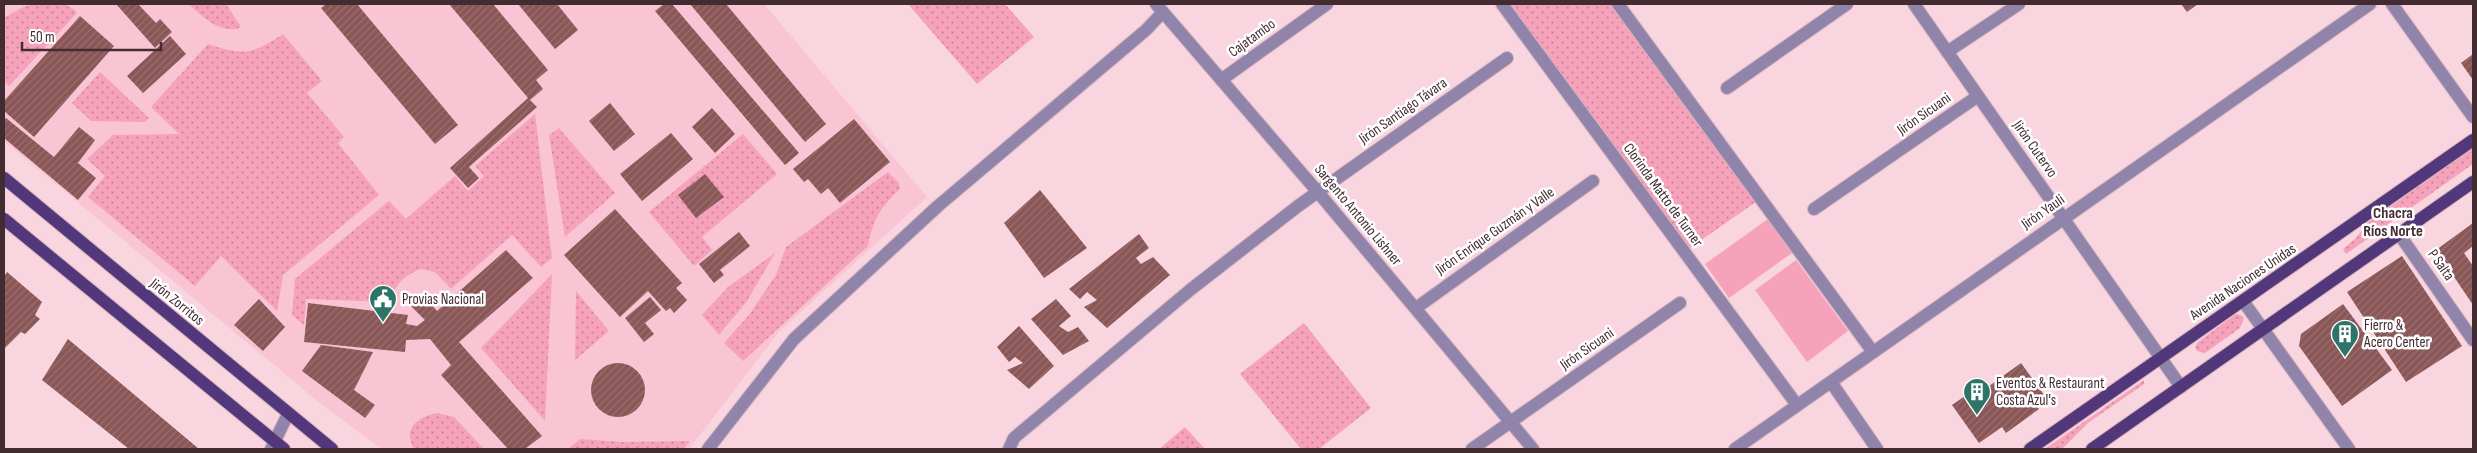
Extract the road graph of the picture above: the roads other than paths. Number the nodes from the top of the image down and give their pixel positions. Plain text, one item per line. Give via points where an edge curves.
1 (1327, 4) edge
2 (1502, 4) edge
3 (1618, 4) edge
4 (1847, 4) edge
5 (1914, 4) edge
6 (2019, 4) edge
7 (2370, 4) edge
8 (2392, 4) edge
9 (1160, 8) edge
10 (1948, 52) junction
11 (1507, 58) dead end
12 (1221, 80) junction
13 (1727, 88) dead end
14 (1978, 96) junction
15 (2473, 117) edge
16 (2473, 140) edge
17 (4, 178) edge
18 (1593, 181) dead end
19 (2473, 182) edge
20 (1317, 191) junction
21 (1814, 209) dead end
22 (2063, 218) junction
23 (4, 219) edge
24 (2399, 234) junction
25 (2243, 301) junction
26 (1680, 303) dead end
27 (1416, 308) junction
28 (2263, 329) junction
29 (2473, 340) edge
30 (1873, 352) junction
31 (2161, 358) junction
32 (1831, 382) junction
33 (2181, 387) junction
34 (1797, 405) junction
35 (288, 414) junction
36 (1512, 422) junction
37 (277, 447) edge
38 (332, 449) edge
39 (708, 449) edge
40 (1009, 449) edge
41 (1472, 449) edge
42 (1533, 449) edge
43 (1735, 449) edge
44 (1877, 449) edge
45 (2030, 449) edge
46 (2092, 449) edge
47 (2348, 449) edge

1 - 12 street, Cajatambo
2 - 34 street, Clorinda Matto de Turner
3 - 30 street
4 - 13 street
5 - 10 street, Jirón Cutervo
6 - 10 street
7 - 22 street, Jirón Yauli
8 - 15 street
9 - 12 street, Sargento Antonio Lishner
9 - 39 street via 1138,36 938,206 794,339
10 - 14 street, Jirón Cutervo
11 - 20 street, Jirón Santiago Távara
12 - 20 street, Sargento Antonio Lishner
14 - 21 street, Jirón Sicuani
14 - 22 street, Jirón Cutervo
16 - 25 main road, Avenida Naciones Unidas
17 - 35 main road, Jirón Zorritos
18 - 27 street, Jirón Enrique Guzmán y Valle
19 - 24 main road
20 - 27 street, Sargento Antonio Lishner
20 - 40 street, Jirón Santiago Távara via 1190,290 1014,438
22 - 30 street, Jirón Yauli
22 - 31 street, Jirón Cutervo
23 - 37 main road
24 - 28 main road
24 - 29 street, P Salta
25 - 28 street
25 - 31 main road, Avenida Naciones Unidas
26 - 36 street, Jirón Sicuani
27 - 36 street, Sargento Antonio Lishner
28 - 33 main road
28 - 47 street
30 - 32 street, Jirón Yauli
31 - 33 street, Jirón Cutervo
31 - 45 main road, Avenida Naciones Unidas
32 - 34 street, Jirón Yauli
32 - 44 street
33 - 46 main road
34 - 43 street, Jirón Yauli
35 - 37 street
35 - 38 main road, Jirón Zorritos
36 - 41 street, Jirón Sicuani
36 - 42 street, Sargento Antonio Lishner

